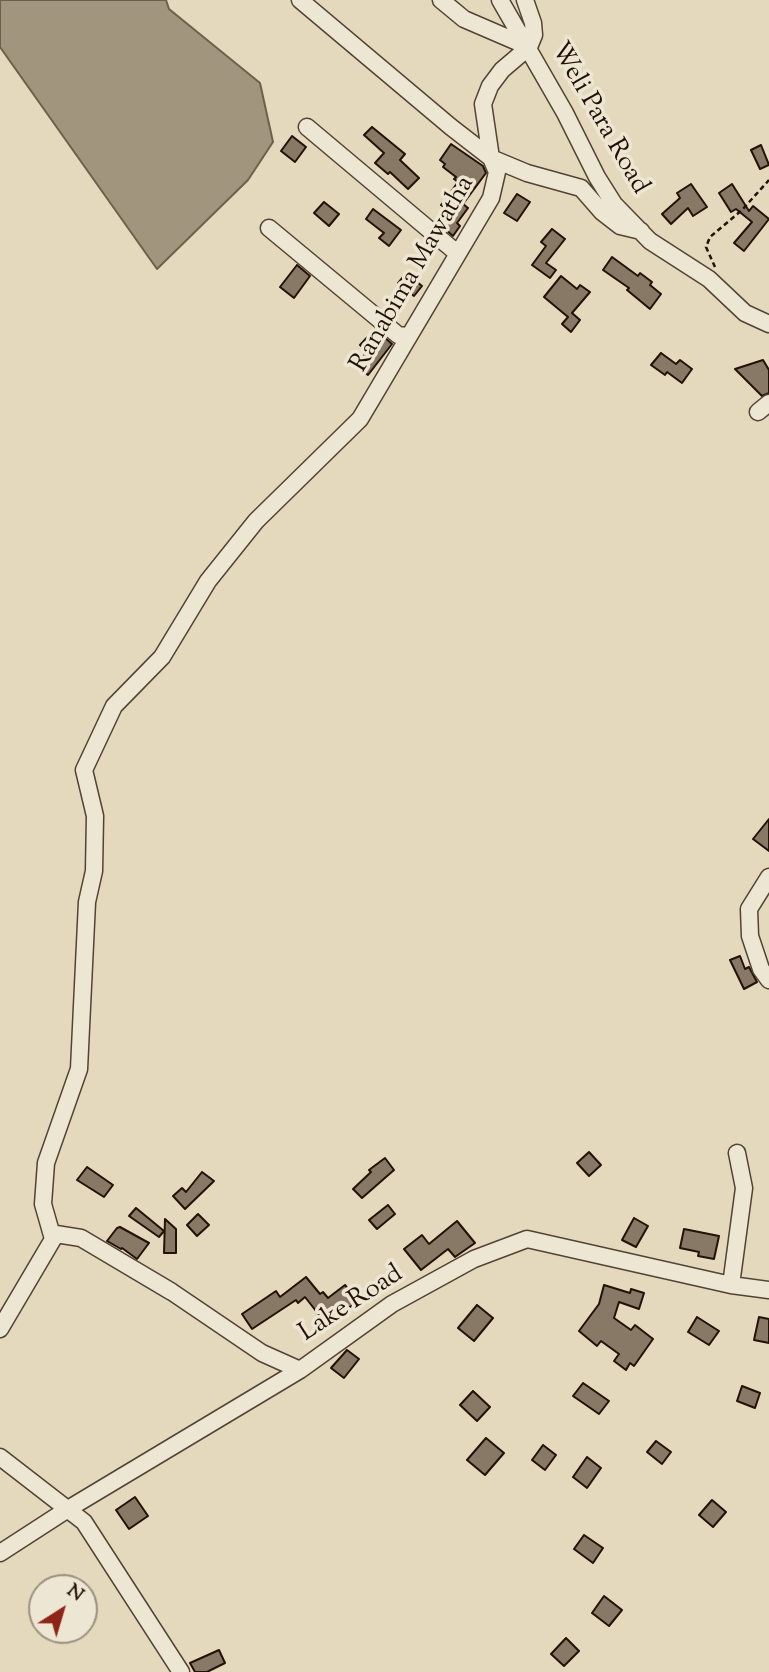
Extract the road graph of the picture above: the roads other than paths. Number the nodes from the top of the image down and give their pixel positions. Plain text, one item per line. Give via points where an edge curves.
1 (300, 0) edge
2 (441, 0) edge
3 (500, 0) edge
4 (524, 0) edge
5 (528, 47) junction
6 (307, 127) dead end
7 (491, 158) junction
8 (269, 228) dead end
9 (641, 231) junction
10 (457, 253) junction
11 (769, 324) edge
12 (407, 337) junction
13 (769, 877) edge
14 (769, 979) edge
15 (737, 1153) dead end
16 (53, 1239) junction
17 (731, 1285) junction
18 (769, 1290) edge
19 (0, 1329) edge
20 (300, 1370) junction
21 (0, 1457) edge
22 (68, 1509) junction
23 (0, 1553) edge
24 (181, 1672) edge

1 - 7 street
2 - 5 street via 464,19
3 - 5 street, Weli Para Road
4 - 5 street via 533,23
5 - 7 street, Ranabima Mawatha via 502,69 483,104
5 - 9 street, Weli Para Road via 597,177 614,204
6 - 10 street
7 - 9 street via 580,188 620,226
7 - 10 street, Ranabima Mawatha via 497,172 495,187
8 - 12 street via 398,335
9 - 11 street, Weli Para Road via 709,279 746,313
10 - 12 street, Ranabima Mawatha
12 - 16 street, Ranabima Mawatha via 360,419 256,521 208,581 162,657 114,706 84,770 94,816 94,872 87,902 79,1069 46,1163 43,1204
13 - 14 street via 749,909 750,936
15 - 17 street via 744,1182
16 - 19 street
16 - 20 street via 56,1234 81,1238 262,1353
17 - 18 street, Lake Road
17 - 20 street, Lake Road via 527,1239 474,1259 392,1304
20 - 22 street, Lake Road
21 - 22 street
22 - 23 street, Lake Road
22 - 24 street via 84,1522

